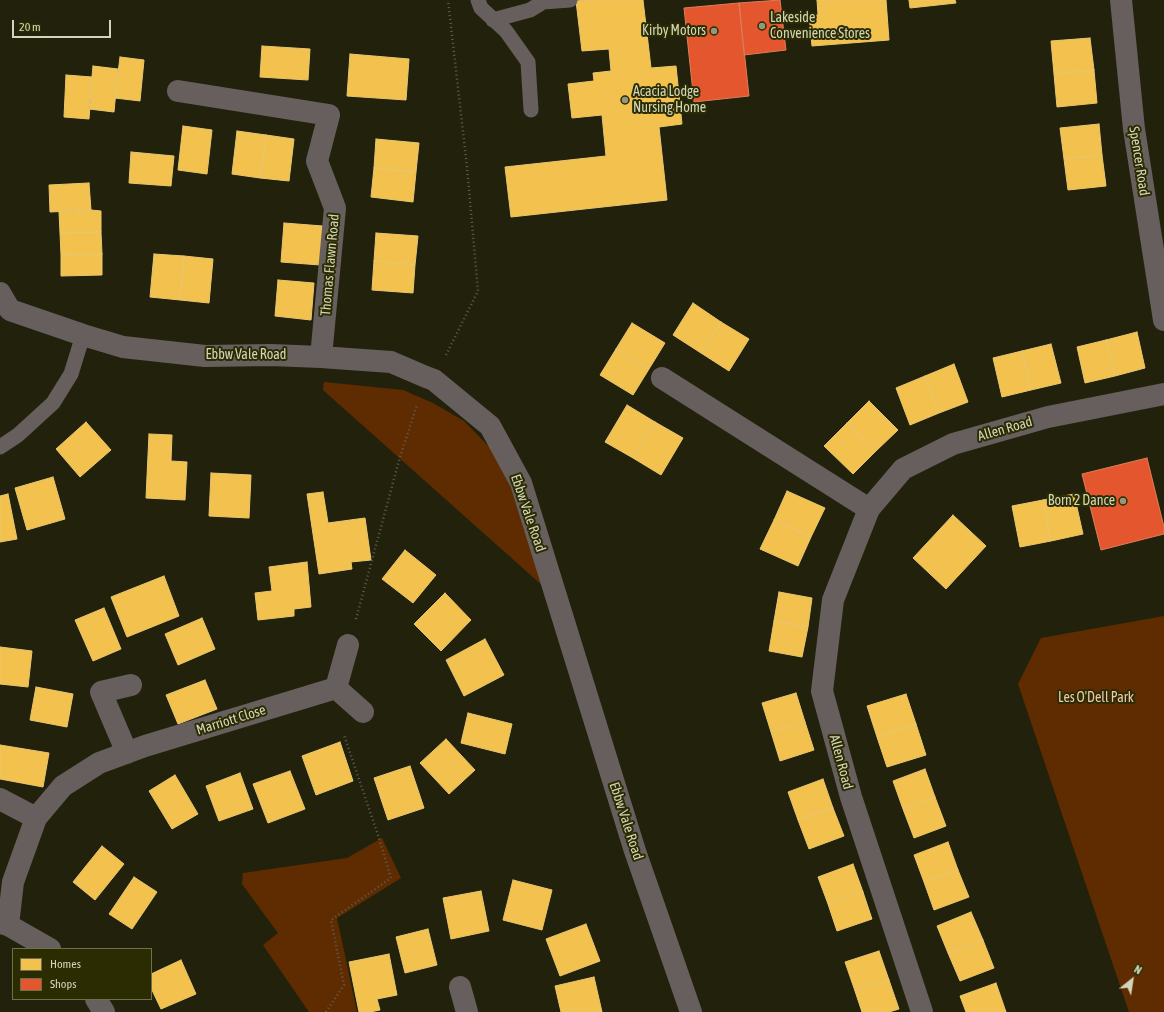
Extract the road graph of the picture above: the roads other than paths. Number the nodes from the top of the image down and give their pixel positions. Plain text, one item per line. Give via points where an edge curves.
1 (478, 0) edge
2 (570, 0) edge
3 (1121, 0) edge
4 (493, 20) junction
5 (178, 91) dead end
6 (530, 110) dead end
7 (3, 309) edge
8 (1164, 320) edge
9 (84, 335) junction
10 (321, 357) junction
11 (662, 378) dead end
12 (1164, 394) edge
13 (0, 447) edge
14 (869, 508) junction
15 (348, 645) road end
16 (131, 685) dead end
17 (336, 688) junction
18 (363, 712) dead end
19 (127, 753) junction
20 (0, 799) edge
21 (36, 818) junction
22 (4, 924) edge
23 (48, 948) edge
24 (460, 987) dead end
25 (97, 1000) edge
26 (104, 1012) edge
27 (467, 1012) edge
28 (691, 1012) edge
29 (922, 1012) edge

1 - 4 lane via 481,8
2 - 4 lane via 544,2 530,10
3 - 8 street, Spencer Road via 1134,129
4 - 6 lane via 506,31 528,62
5 - 10 street, Thomas Flawn Road via 329,115 317,161 335,208
7 - 9 street, Ebbw Vale Road
9 - 10 street, Ebbw Vale Road via 123,347 205,356
9 - 13 lane via 71,374 53,403 18,436
10 - 28 street, Ebbw Vale Road via 391,362 430,378 490,426 521,483 635,851
11 - 14 street
12 - 14 street, Allen Road via 1048,417 953,444 903,469
14 - 29 street, Allen Road via 833,600 822,691 851,797
15 - 17 street
16 - 19 street via 101,692
17 - 18 street
17 - 19 street, Marriott Close
19 - 21 street, Marriott Close via 99,763 63,786
20 - 21 street
21 - 22 street, Marriott Close via 13,882
22 - 23 street
24 - 27 street
25 - 26 street

